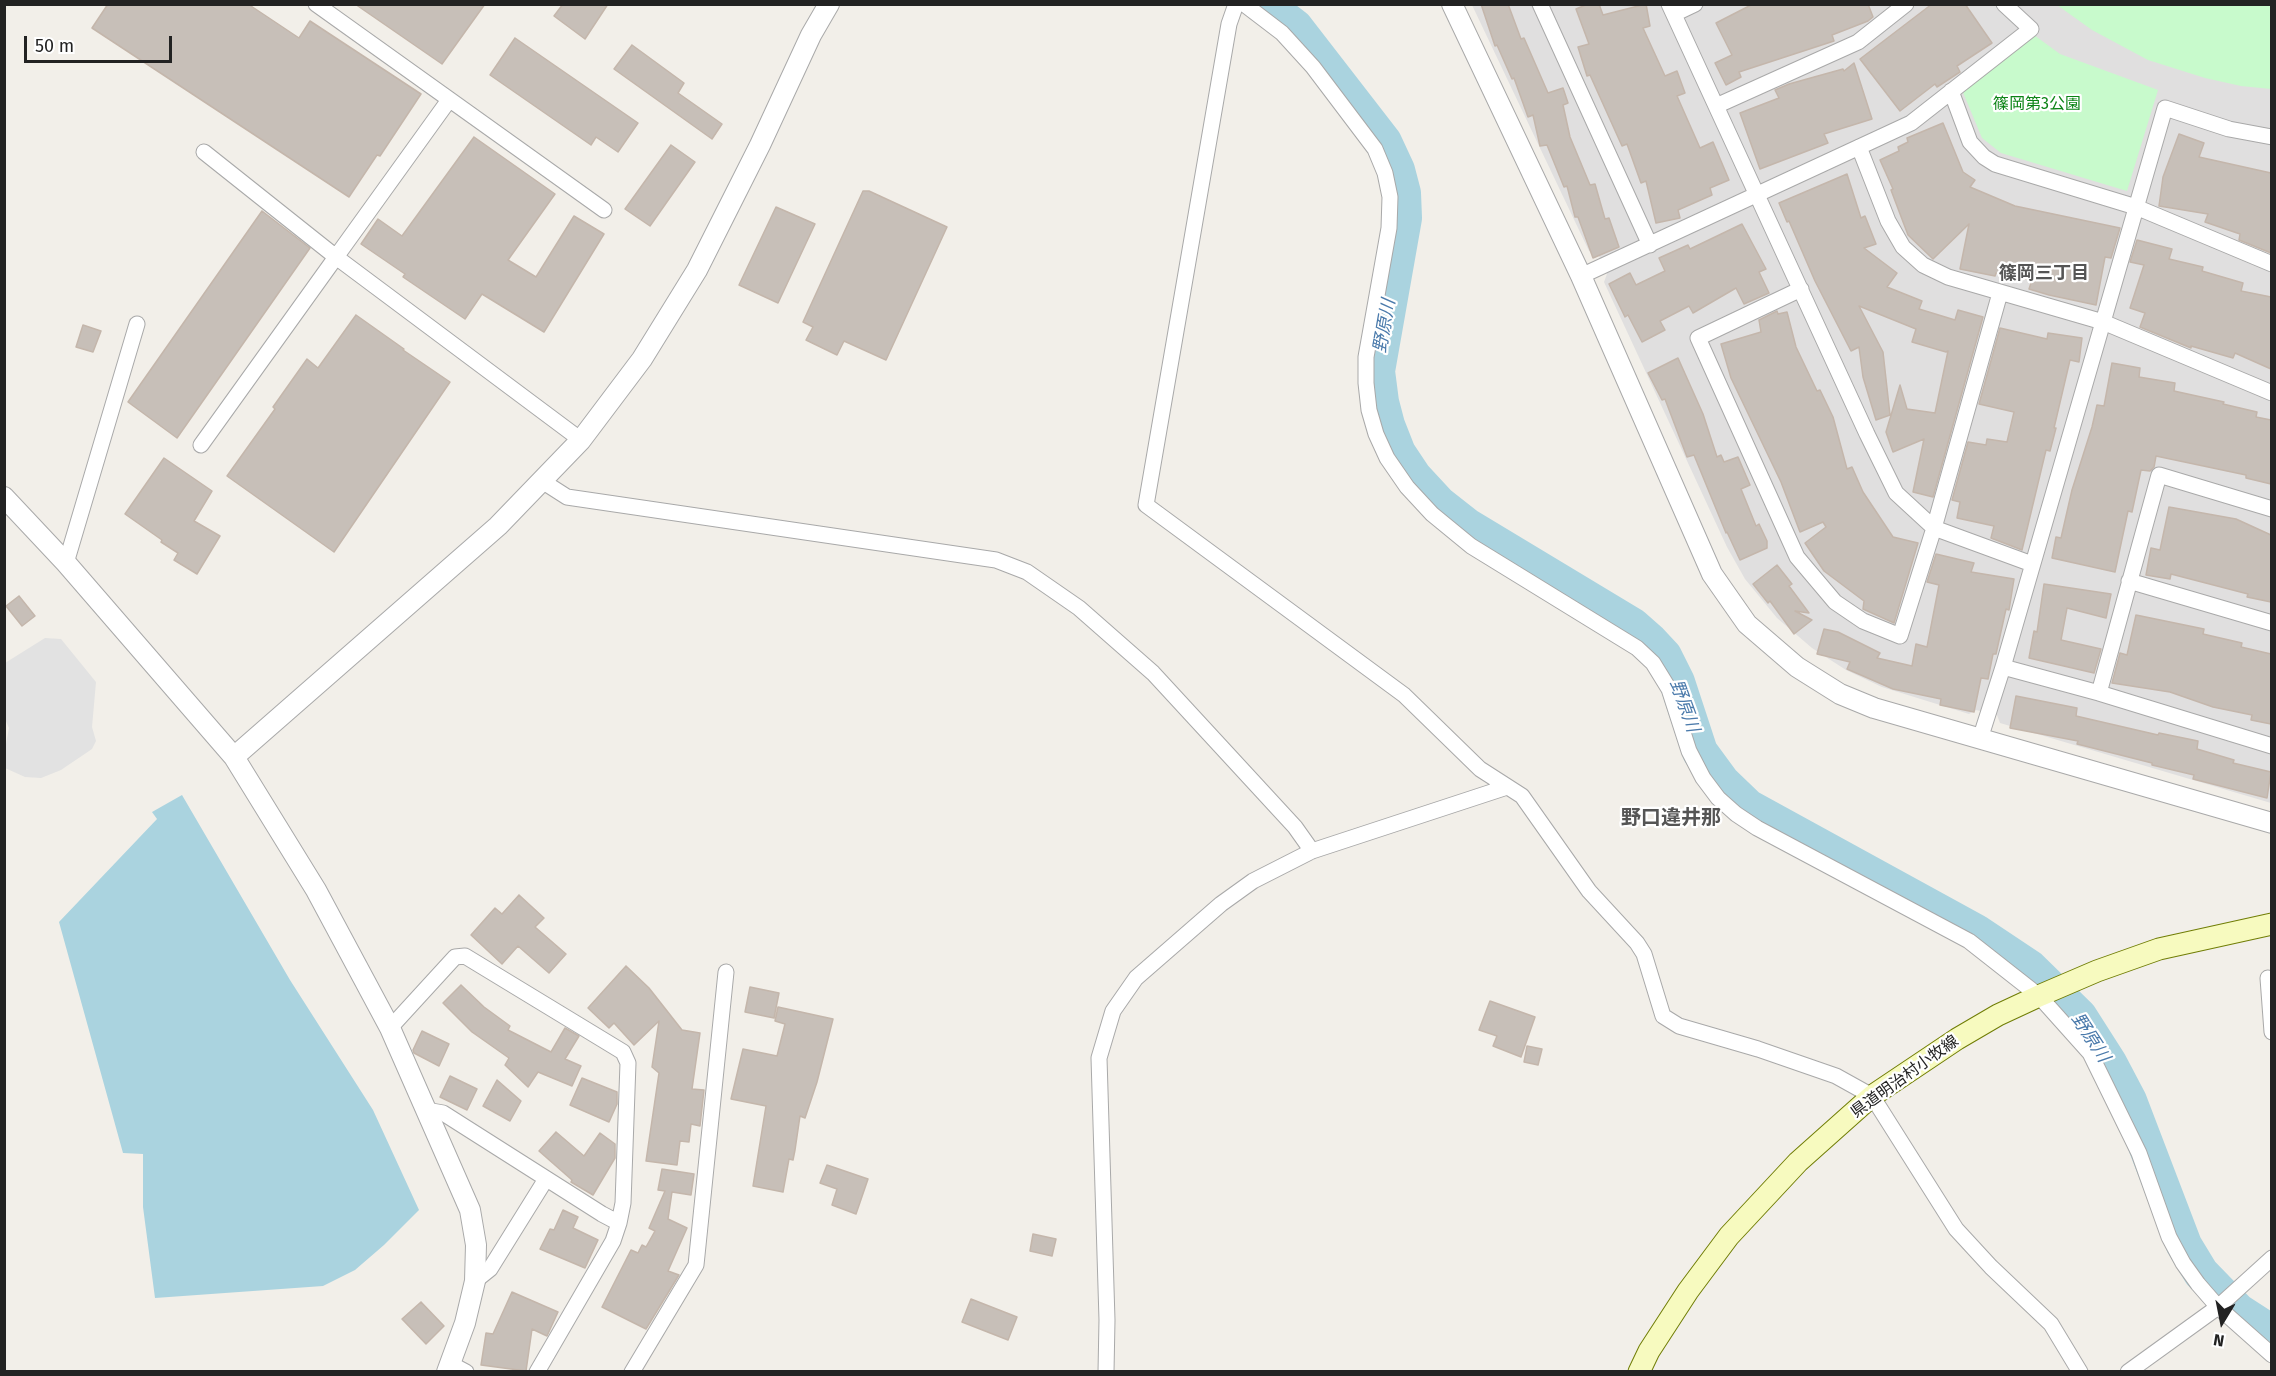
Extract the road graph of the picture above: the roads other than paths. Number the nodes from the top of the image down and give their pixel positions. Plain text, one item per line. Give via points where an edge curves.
1 (316, 4) edge
2 (829, 4) edge
3 (1236, 4) edge
4 (1244, 4) edge
5 (1452, 4) edge
6 (1540, 4) edge
7 (1695, 4) edge
8 (1906, 4) edge
9 (2004, 4) edge
10 (1672, 9) edge
11 (1952, 91) junction
12 (449, 100) junction
13 (1716, 106) junction
14 (2271, 137) edge
15 (1859, 147) junction
16 (204, 152) dead end
17 (1757, 194) junction
18 (2136, 207) junction
19 (604, 210) dead end
20 (1650, 245) junction
21 (336, 257) junction
22 (2271, 264) edge
23 (1581, 276) junction
24 (1801, 289) junction
25 (2000, 293) junction
26 (2103, 322) junction
27 (137, 324) dead end
28 (2271, 393) edge
29 (581, 440) junction
30 (201, 445) dead end
31 (542, 481) junction
32 (4, 497) edge
33 (2271, 509) edge
34 (1934, 528) junction
35 (66, 563) junction
36 (2032, 564) junction
37 (2129, 580) junction
38 (2271, 623) edge
39 (2003, 667) junction
40 (2099, 693) junction
41 (1980, 739) junction
42 (2271, 746) edge
43 (234, 757) junction
44 (1507, 787) junction
45 (2271, 823) edge
46 (1311, 851) junction
47 (2271, 924) edge
48 (726, 972) dead end
49 (2268, 978) dead end
50 (2040, 995) junction
51 (390, 1028) junction
52 (2271, 1032) edge
53 (1872, 1096) junction
54 (426, 1110) junction
55 (546, 1179) junction
56 (619, 1222) junction
57 (2271, 1258) edge
58 (475, 1281) junction
59 (2219, 1306) junction
60 (2271, 1355) edge
61 (455, 1369) edge
62 (538, 1371) edge
63 (632, 1371) edge
64 (1106, 1371) edge
65 (1639, 1371) edge
66 (2080, 1371) edge
67 (2128, 1371) edge

1 - 12 street
2 - 29 street via 697,270 642,359
3 - 44 street via 1229,24 1146,505 1404,695 1480,769
4 - 50 street via 1282,33 1312,67 1375,149 1385,173 1390,197 1389,228 1366,357 1366,383 1376,434 1407,487 1471,546 1637,648 1653,663 1669,689 1689,751 1703,778 1736,814 1969,941
5 - 23 street
6 - 20 street
7 - 10 street
8 - 13 street via 1858,42
9 - 11 street via 2031,29
10 - 13 street
11 - 15 street via 1911,123
11 - 18 street via 1971,142 1995,164
12 - 19 street
12 - 21 street
13 - 17 street
14 - 18 street via 2229,129 2165,108
15 - 17 street
15 - 25 street via 1903,247 1923,265 1948,277
16 - 21 street
17 - 20 street
17 - 24 street
18 - 22 street
18 - 26 street
20 - 23 street
21 - 29 street
21 - 30 street
23 - 41 street via 1712,574 1747,624 1797,667 1840,694
24 - 34 street via 1896,493
24 - 34 street via 1698,338 1797,557 1835,602 1863,621 1900,636
25 - 26 street
25 - 34 street
26 - 28 street
26 - 36 street
27 - 35 street
29 - 31 street
31 - 43 street via 498,526
31 - 46 street via 567,496 996,560 1027,572 1079,608 1153,673 1295,827
32 - 35 street
33 - 37 street via 2159,475
34 - 36 street
35 - 43 street
36 - 39 street
37 - 38 street
37 - 40 street
39 - 40 street
39 - 41 street
40 - 42 street
41 - 45 street
43 - 51 street via 315,890
44 - 46 street
44 - 53 street via 1522,796 1588,891 1644,954 1663,1016 1679,1026 1836,1076
46 - 64 street via 1253,881 1221,904 1136,978 1113,1011 1099,1058
47 - 50 main road, 県道明治村小牧線 via 2159,949
48 - 63 street via 696,1265
49 - 52 street
50 - 53 main road, 県道明治村小牧線 via 1957,1039
50 - 59 street via 2090,1053 2139,1153 2169,1237 2198,1284
51 - 54 street
51 - 56 street via 455,957 465,956 623,1052 628,1063
53 - 65 main road, 県道明治村小牧線 via 1798,1162 1729,1236 1688,1291
53 - 66 street via 1956,1229 2051,1324
54 - 55 street via 443,1113
54 - 58 street via 470,1210 476,1245
55 - 56 street
55 - 58 street via 490,1269
56 - 62 street via 613,1241
57 - 59 street
58 - 61 street
59 - 60 street
59 - 67 street

